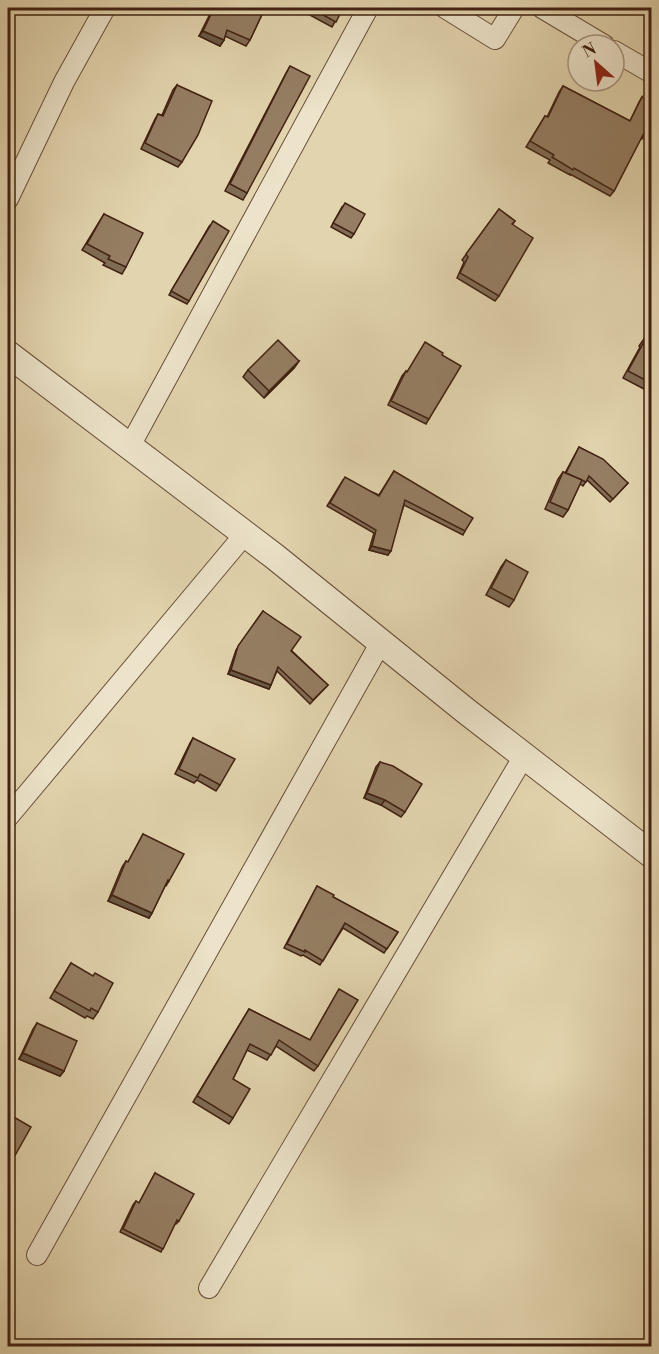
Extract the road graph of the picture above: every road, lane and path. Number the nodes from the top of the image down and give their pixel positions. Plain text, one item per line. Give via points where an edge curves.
1 (105, 8) edge
2 (368, 8) edge
3 (445, 8) edge
4 (514, 8) edge
5 (542, 8) edge
6 (584, 33) edge
7 (626, 58) edge
8 (651, 73) edge
9 (8, 200) edge
10 (8, 354) edge
11 (129, 446) junction
12 (245, 534) junction
13 (381, 642) junction
14 (524, 756) junction
15 (8, 817) edge
16 (651, 855) edge
17 (37, 1255) dead end
18 (209, 1288) dead end

1 - 9 street via 64,82
2 - 11 street
3 - 4 street via 495,39
5 - 6 street
7 - 8 street
10 - 11 street
11 - 12 street
12 - 13 street
12 - 15 street
13 - 14 street
13 - 17 street
14 - 16 street
14 - 18 street

